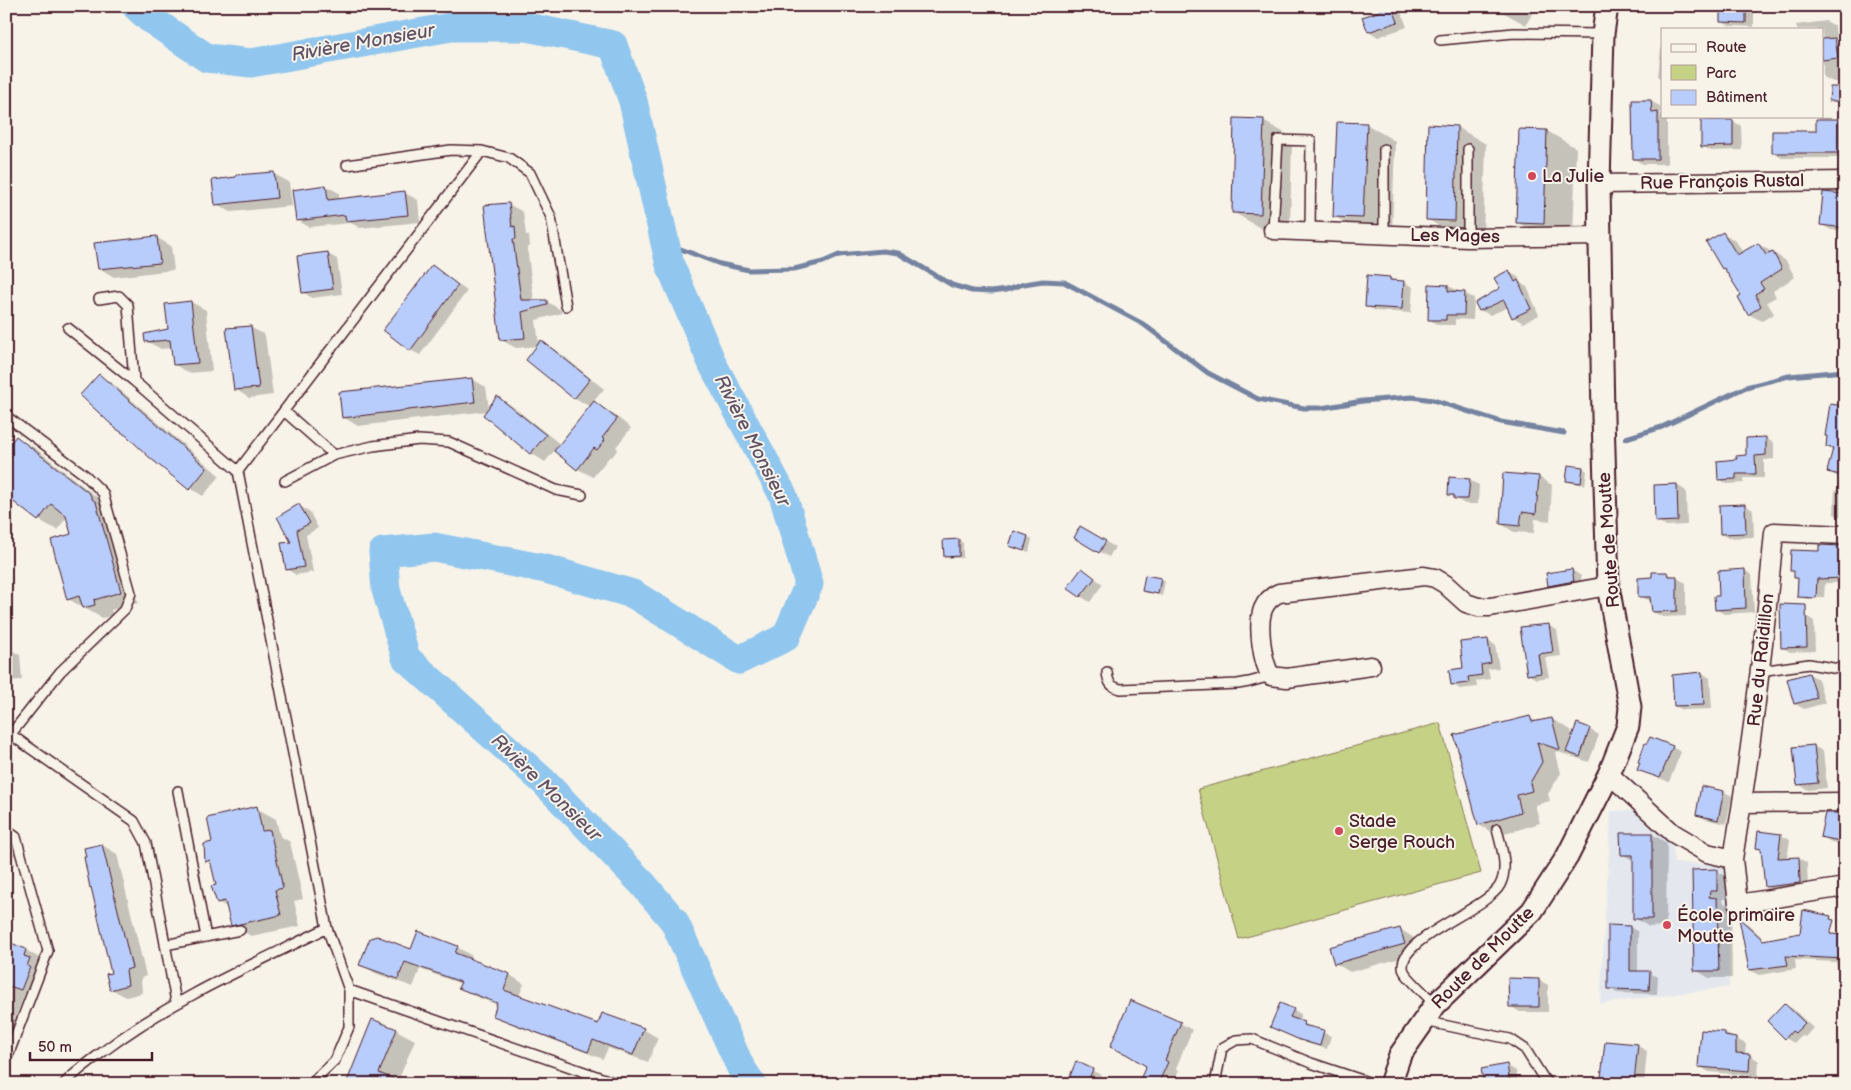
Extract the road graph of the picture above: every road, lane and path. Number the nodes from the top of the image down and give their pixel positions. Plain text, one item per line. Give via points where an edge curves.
1 (1607, 6) edge
2 (1603, 34) junction
3 (1440, 40) dead end
4 (1384, 149) dead end
5 (1468, 149) dead end
6 (482, 151) junction
7 (347, 165) dead end
8 (1845, 181) edge
9 (1600, 184) junction
10 (1273, 230) joint
11 (1310, 232) junction
12 (1384, 235) junction
13 (1600, 236) junction
14 (1468, 238) junction
15 (99, 299) dead end
16 (566, 306) dead end
17 (68, 328) dead end
18 (134, 381) junction
19 (284, 410) junction
20 (6, 416) edge
21 (334, 455) junction
22 (238, 471) junction
23 (285, 481) dead end
24 (582, 495) dead end
25 (1845, 534) edge
26 (1608, 586) junction
27 (1371, 666) dead end
28 (1845, 670) edge
29 (1760, 671) junction
30 (1107, 672) dead end
31 (1271, 676) junction
32 (9, 733) edge
33 (1609, 774) junction
34 (178, 790) dead end
35 (1845, 802) edge
36 (1742, 803) junction
37 (1497, 829) dead end
38 (6, 830) edge
39 (1733, 859) junction
40 (1845, 887) edge
41 (326, 928) junction
42 (240, 930) dead end
43 (206, 937) junction
44 (165, 944) junction
45 (349, 990) junction
46 (176, 1002) junction
47 (1430, 1013) junction
48 (6, 1055) edge
49 (64, 1084) edge
50 (310, 1084) edge
51 (619, 1084) edge
52 (1214, 1084) edge
53 (1374, 1084) edge
54 (1390, 1084) edge
55 (1546, 1084) edge

1 - 2 street, Route de Moutte
2 - 3 lane via 1514,33
2 - 9 street, Route de Moutte
4 - 12 lane
5 - 14 lane
6 - 7 lane via 451,150
6 - 16 lane via 509,158 530,173 551,217
6 - 19 lane
8 - 9 street, Rue François Rustal
9 - 13 street, Route de Moutte
10 - 11 street, Les Mages
10 - 11 lane, Les Mages via 1278,140 1311,141
11 - 12 street, Les Mages
12 - 14 street, Les Mages
13 - 14 street, Les Mages
13 - 26 street, Route de Moutte
15 - 18 lane via 118,296 128,306
17 - 18 lane
18 - 22 lane
19 - 21 lane
19 - 22 lane
20 - 32 lane via 85,475 103,493 131,593 125,610 60,672
21 - 23 lane
21 - 24 lane via 419,440 449,442 556,490
22 - 41 lane
25 - 29 street, Rue du Raidillon via 1774,532
26 - 31 street via 1484,607 1466,603 1445,584 1424,576 1279,593 1271,597 1263,610 1261,629 1266,668
26 - 33 street, Route de Moutte via 1629,716
27 - 31 street via 1287,678
28 - 29 lane via 1809,664
29 - 36 street, Rue du Raidillon
30 - 31 lane via 1110,685 1121,689 1238,684
32 - 44 lane via 134,821 146,843
33 - 39 street via 1673,833 1707,853
33 - 47 street, Route de Moutte via 1567,857 1532,911
34 - 43 lane
35 - 36 street
36 - 39 street, Rue du Raidillon
37 - 47 lane via 1504,856 1501,884 1481,902 1408,950 1403,962 1405,972
38 - 48 lane via 16,837 48,951
39 - 40 street, Rue du Raidillon via 1738,904
41 - 45 lane
41 - 46 lane
42 - 43 lane
43 - 44 lane
44 - 46 lane
45 - 50 lane via 349,1027 335,1060
45 - 51 lane
46 - 49 lane via 75,1072
47 - 54 street, Route de Moutte via 1400,1055
47 - 55 lane via 1510,1039 1525,1049
52 - 53 lane via 1222,1048 1236,1040 1252,1039

